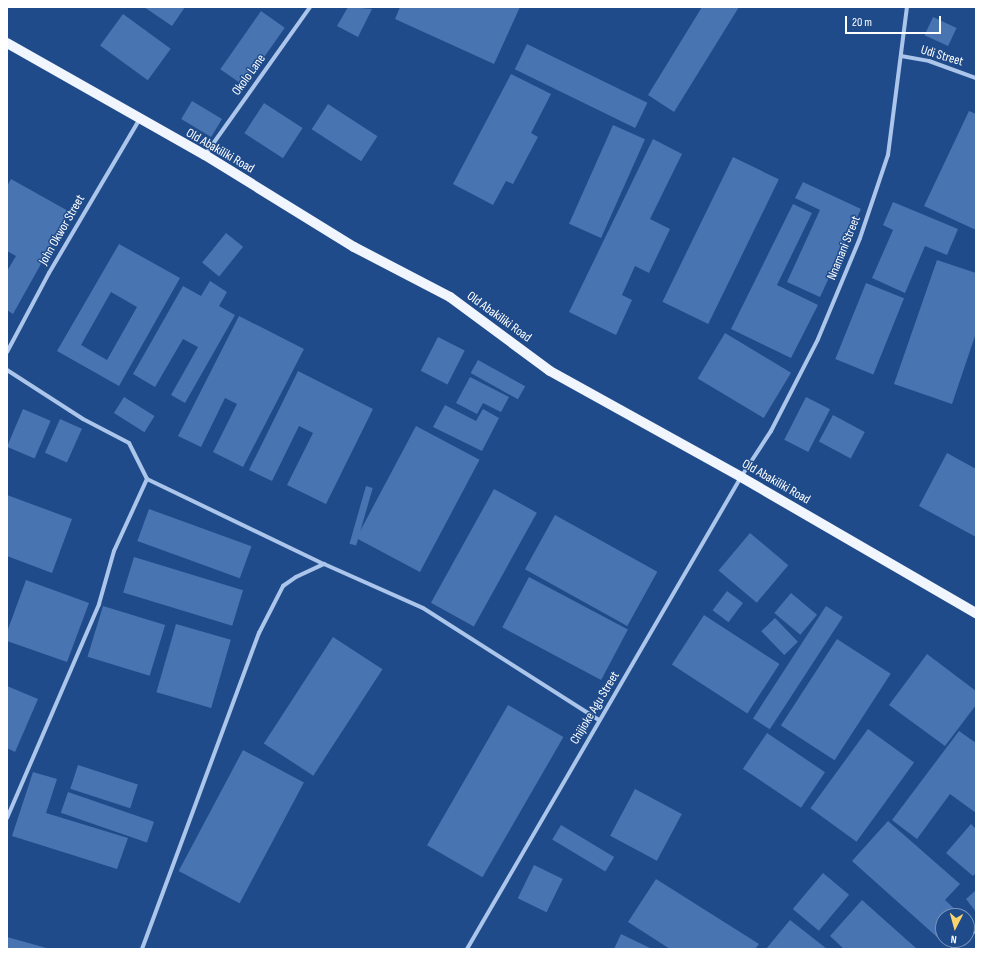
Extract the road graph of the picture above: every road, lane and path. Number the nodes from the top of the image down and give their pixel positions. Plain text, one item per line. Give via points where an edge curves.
1 (310, 7) edge
2 (907, 7) edge
3 (7, 43) edge
4 (901, 56) junction
5 (976, 78) edge
6 (139, 120) junction
7 (205, 155) junction
8 (7, 352) edge
9 (7, 370) edge
10 (741, 476) junction
11 (147, 478) junction
12 (324, 564) junction
13 (976, 613) edge
14 (599, 720) junction
15 (7, 818) edge
16 (142, 949) edge
17 (466, 949) edge

1 - 7 street, Okolo Lane
2 - 4 street, Nnamani Street
3 - 6 main road, Old Abakiliki Road via 70,77
4 - 5 street, Udi Street via 928,61
4 - 10 street, Nnamani Street via 888,155 860,238 796,383 771,431
6 - 7 main road, Old Abakiliki Road
6 - 8 street, John Okwor Street via 49,273
7 - 10 main road, Old Abakiliki Road via 354,247 450,298 550,371
9 - 11 street via 83,419 129,443
10 - 13 main road, Old Abakiliki Road
10 - 14 street, Chijioke Agu Street
11 - 12 street
11 - 15 street via 114,551 100,604
12 - 14 street via 423,608
12 - 16 street via 283,586 259,634
14 - 17 street, Chijioke Agu Street

